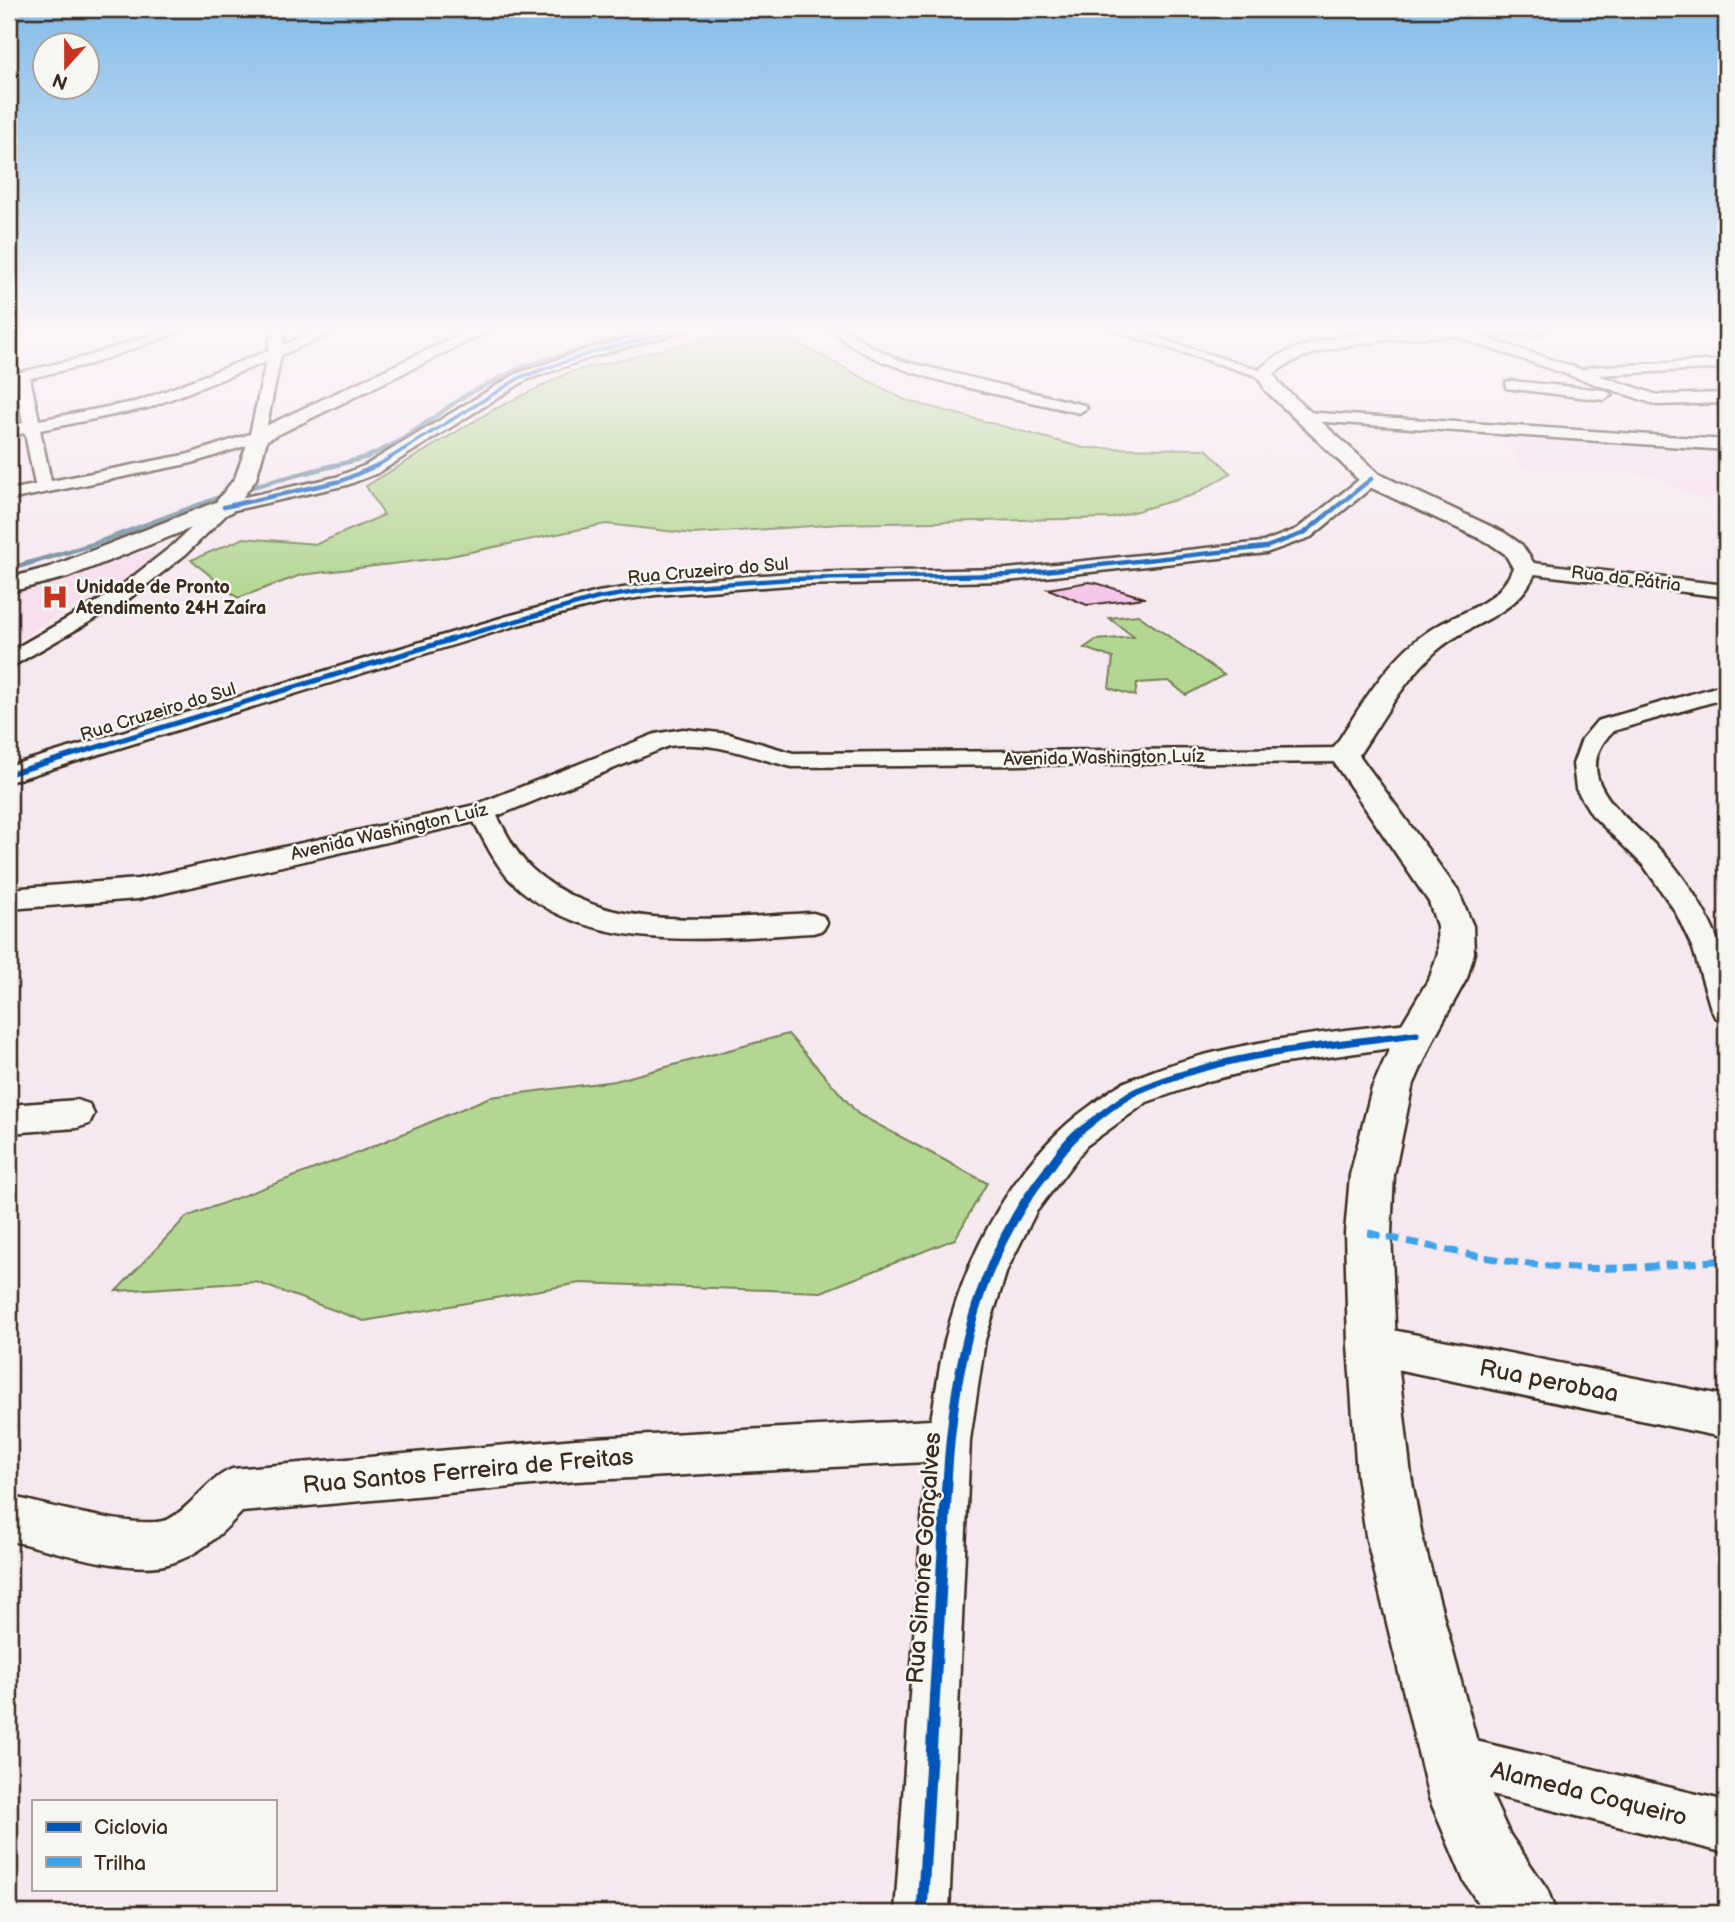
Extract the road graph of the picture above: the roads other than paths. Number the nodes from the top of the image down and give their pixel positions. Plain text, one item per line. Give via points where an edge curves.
1 (29, 419) edge
2 (70, 419) edge
3 (262, 419) edge
4 (296, 419) edge
5 (457, 419) edge
6 (1307, 419) edge
7 (1342, 419) edge
8 (31, 426) junction
9 (9, 430) edge
10 (258, 437) junction
11 (1726, 446) edge
12 (1371, 479) junction
13 (44, 488) junction
14 (235, 493) junction
15 (9, 495) edge
16 (135, 543) junction
17 (179, 550) junction
18 (1525, 568) junction
19 (9, 585) edge
20 (1726, 591) edge
21 (9, 662) edge
22 (1726, 691) edge
23 (1344, 755) junction
24 (9, 774) edge
25 (482, 812) junction
26 (9, 899) edge
27 (813, 923) dead end
28 (1726, 1009) edge
29 (1416, 1034) junction
30 (78, 1114) dead end
31 (9, 1119) edge
32 (1372, 1345) junction
33 (1726, 1417) edge
34 (949, 1440) junction
35 (9, 1518) edge
36 (1451, 1760) junction
37 (1726, 1827) edge
38 (922, 1913) edge
39 (1523, 1913) edge

1 - 8 street
2 - 8 street
3 - 10 street
4 - 10 main road
5 - 14 street via 410,449 341,481
6 - 12 main road
7 - 11 street
8 - 9 street
8 - 13 street
10 - 13 street via 192,458
10 - 14 main road
12 - 18 main road via 1497,538 1514,550
12 - 24 street, Rua Cruzeiro do Sul via 1304,533 1266,547 1007,575 790,579 598,598
13 - 15 street
14 - 16 main road
14 - 17 street
16 - 17 main road
16 - 19 main road
17 - 21 street via 119,597
18 - 20 street, Rua da Pátria
18 - 23 main road via 1516,591 1437,637 1415,658
22 - 28 street via 1605,726 1589,746 1586,767 1588,788 1598,807 1655,861 1686,905 1714,960
23 - 25 street, Avenida Washington Luíz via 792,760 712,735 689,734 664,739
23 - 29 main road via 1446,900 1455,926 1456,953 1448,978
25 - 26 street, Avenida Washington Luíz via 138,889
25 - 27 street via 507,858 524,877 587,915 647,929
29 - 32 main road via 1392,1088 1372,1175 1368,1233
29 - 34 street, Rua Simone Gonçalves via 1279,1051 1207,1069 1135,1092 1074,1136 1023,1201 989,1268 965,1340
30 - 31 street
32 - 33 street, Rua perobaa
32 - 36 main road via 1394,1536
34 - 35 street, Rua Santos Ferreira de Freitas via 576,1460 233,1491 203,1521 168,1543 118,1541
34 - 38 street, Rua Simone Gonçalves
36 - 37 street, Alameda Coqueiro
36 - 39 main road via 1461,1798 1487,1858

